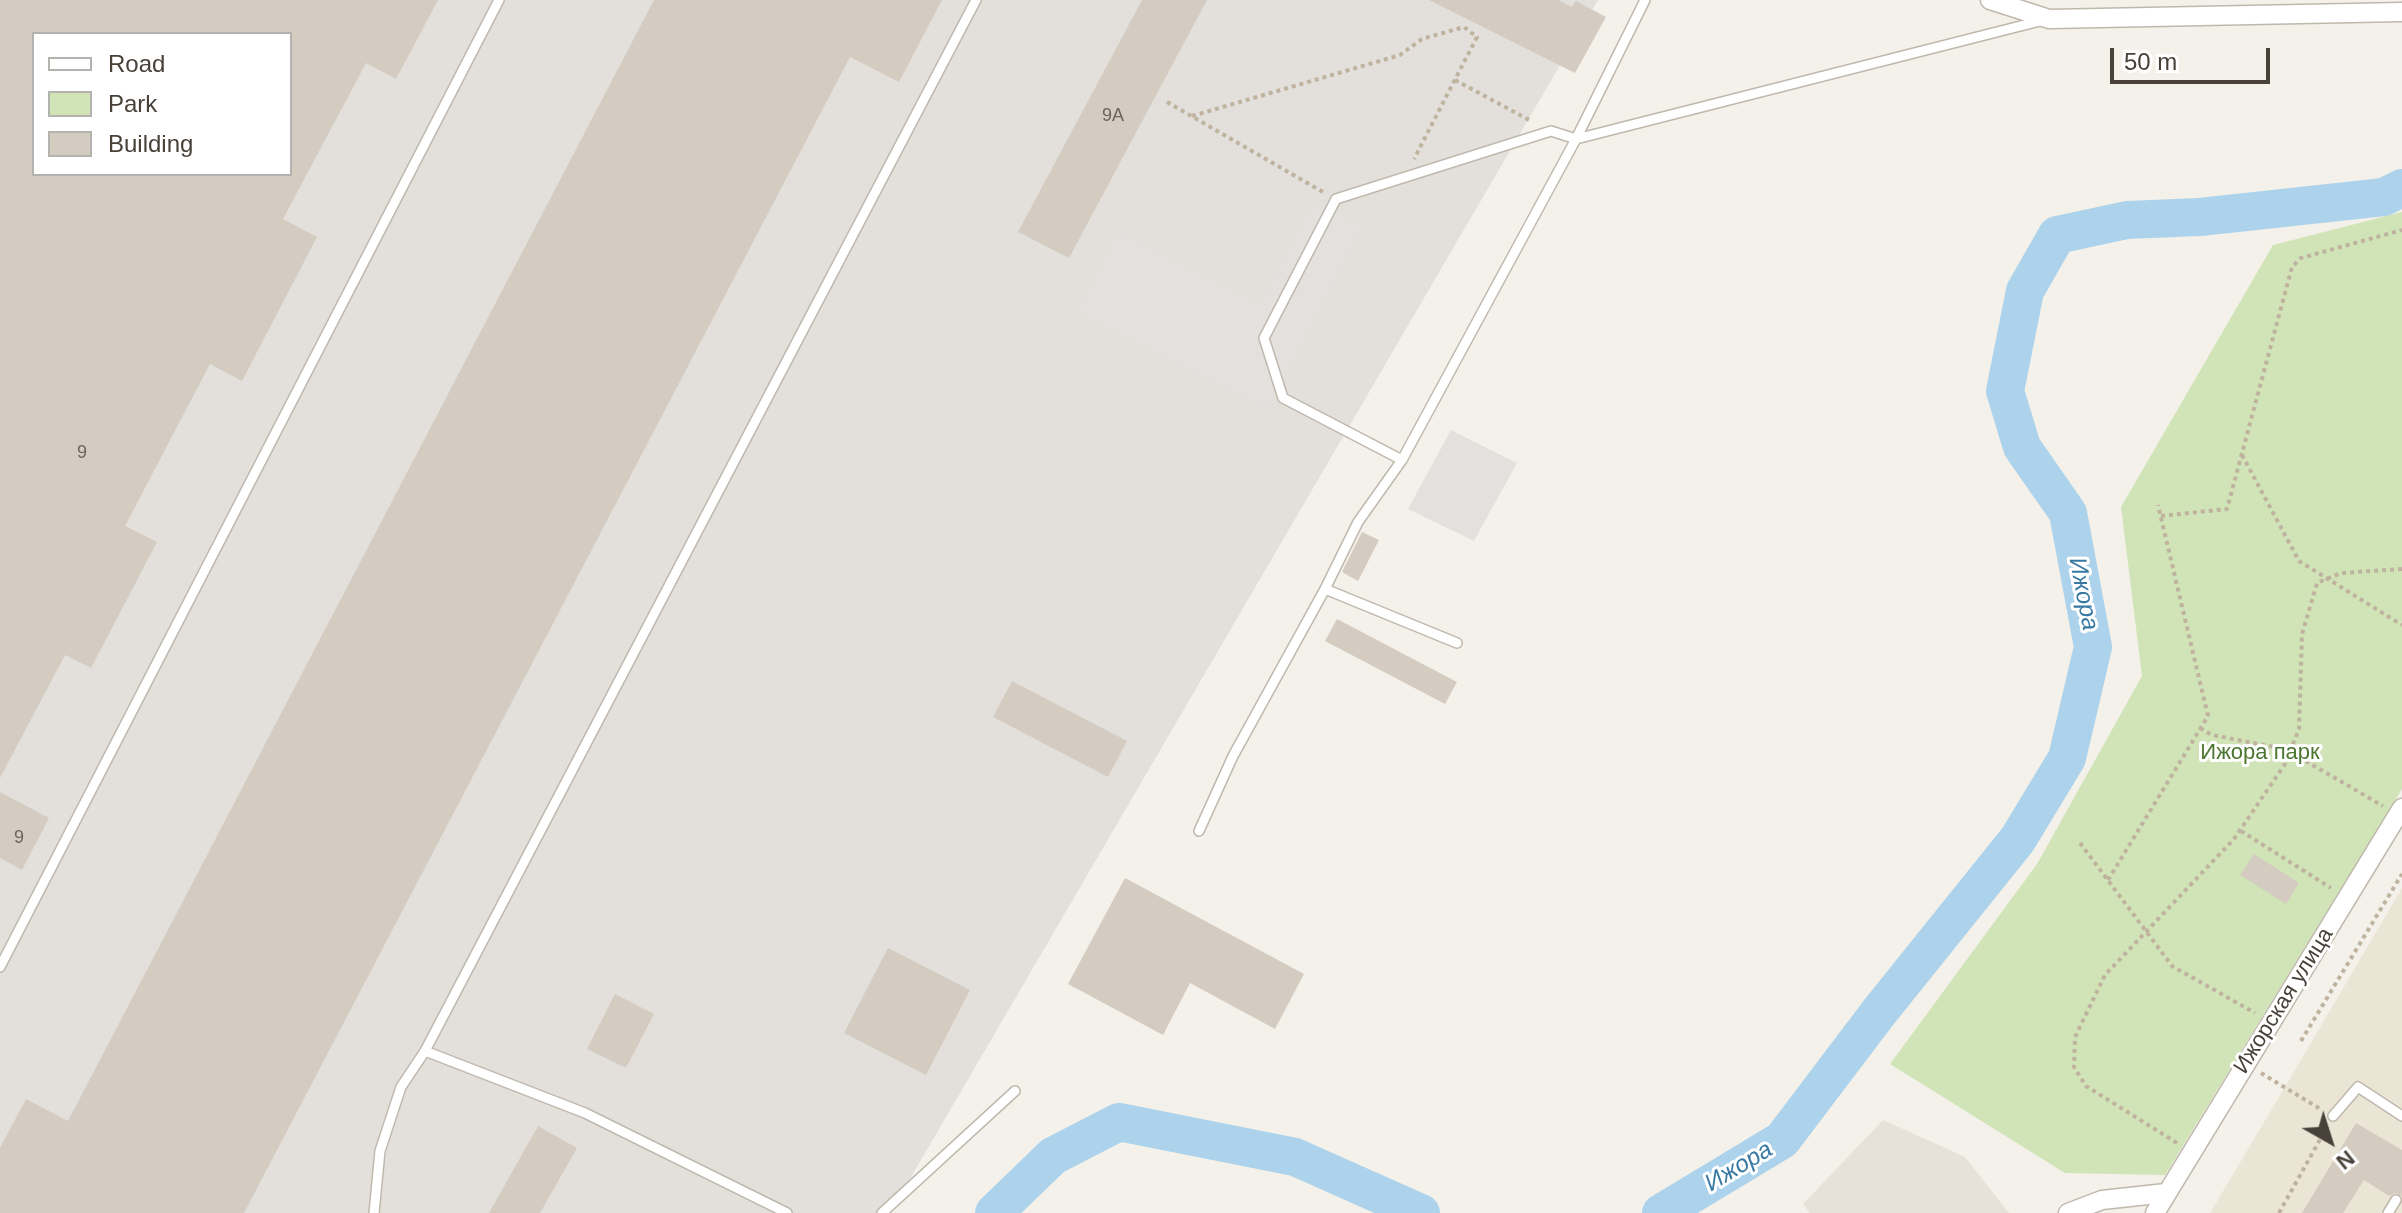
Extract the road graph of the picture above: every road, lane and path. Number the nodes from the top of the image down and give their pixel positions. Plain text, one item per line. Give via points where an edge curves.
1 (499, 0) edge
2 (976, 0) edge
3 (1645, 0) edge
4 (1990, 0) edge
5 (2402, 12) edge
6 (2049, 19) junction
7 (1455, 80) junction
8 (1167, 102) dead end
9 (1192, 116) junction
10 (1551, 131) junction
11 (1576, 139) junction
12 (1405, 177) junction
13 (1336, 199) junction
14 (2402, 230) edge
15 (2242, 455) junction
16 (1402, 460) junction
17 (2158, 505) dead end
18 (2161, 516) junction
19 (2402, 569) edge
20 (2328, 577) junction
21 (1325, 589) junction
22 (2402, 625) edge
23 (1457, 643) dead end
24 (2200, 728) junction
25 (2288, 751) junction
26 (2400, 812) edge
27 (2240, 830) junction
28 (1199, 831) dead end
29 (2080, 843) dead end
30 (2402, 874) edge
31 (2108, 880) junction
32 (2347, 898) junction
33 (2146, 931) junction
34 (0, 967) edge
35 (2271, 1022) junction
36 (2301, 1041) dead end
37 (425, 1051) junction
38 (2246, 1063) junction
39 (1015, 1091) dead end
40 (2333, 1116) junction
41 (2402, 1116) edge
42 (2191, 1152) junction
43 (2166, 1193) junction
44 (2396, 1200) dead end
45 (374, 1213) edge
46 (787, 1213) edge
47 (882, 1213) edge
48 (2068, 1213) edge
49 (2155, 1213) edge
50 (2279, 1213) edge
51 (2388, 1213) edge

1 - 34 lane
2 - 37 lane
3 - 11 lane
4 - 6 street
5 - 6 street
6 - 11 lane
7 - 9 path via 1477,37 1464,27 1422,39 1400,55
7 - 10 path
7 - 12 path
8 - 9 path
9 - 13 path
10 - 11 lane
10 - 12 lane
11 - 16 lane
12 - 13 lane
13 - 16 lane via 1264,338 1283,398
14 - 15 path via 2301,258 2292,267
15 - 18 path via 2227,509
15 - 20 path via 2299,561
16 - 21 lane via 1358,522
17 - 18 path
18 - 24 path via 2208,716
19 - 20 path
20 - 22 path
20 - 25 path via 2313,590 2305,623 2301,713
21 - 23 lane
21 - 28 lane via 1233,756
24 - 25 path
24 - 31 path
25 - 26 path
25 - 27 path
26 - 32 street, Ижорская улица
27 - 32 path
27 - 33 path
29 - 31 path
30 - 36 path
31 - 33 path
32 - 35 street, Ижорская улица
33 - 35 path via 2172,966
33 - 42 path via 2105,975 2071,1057 2086,1086
35 - 38 street, Ижорская улица
37 - 45 lane via 401,1087 384,1138
37 - 46 lane via 585,1113
38 - 40 path
38 - 42 street, Ижорская улица
39 - 47 lane
40 - 41 lane via 2358,1087
40 - 50 path
42 - 43 street, Ижорская улица
43 - 48 street via 2102,1200
43 - 49 street, Ижорская улица
44 - 51 lane

